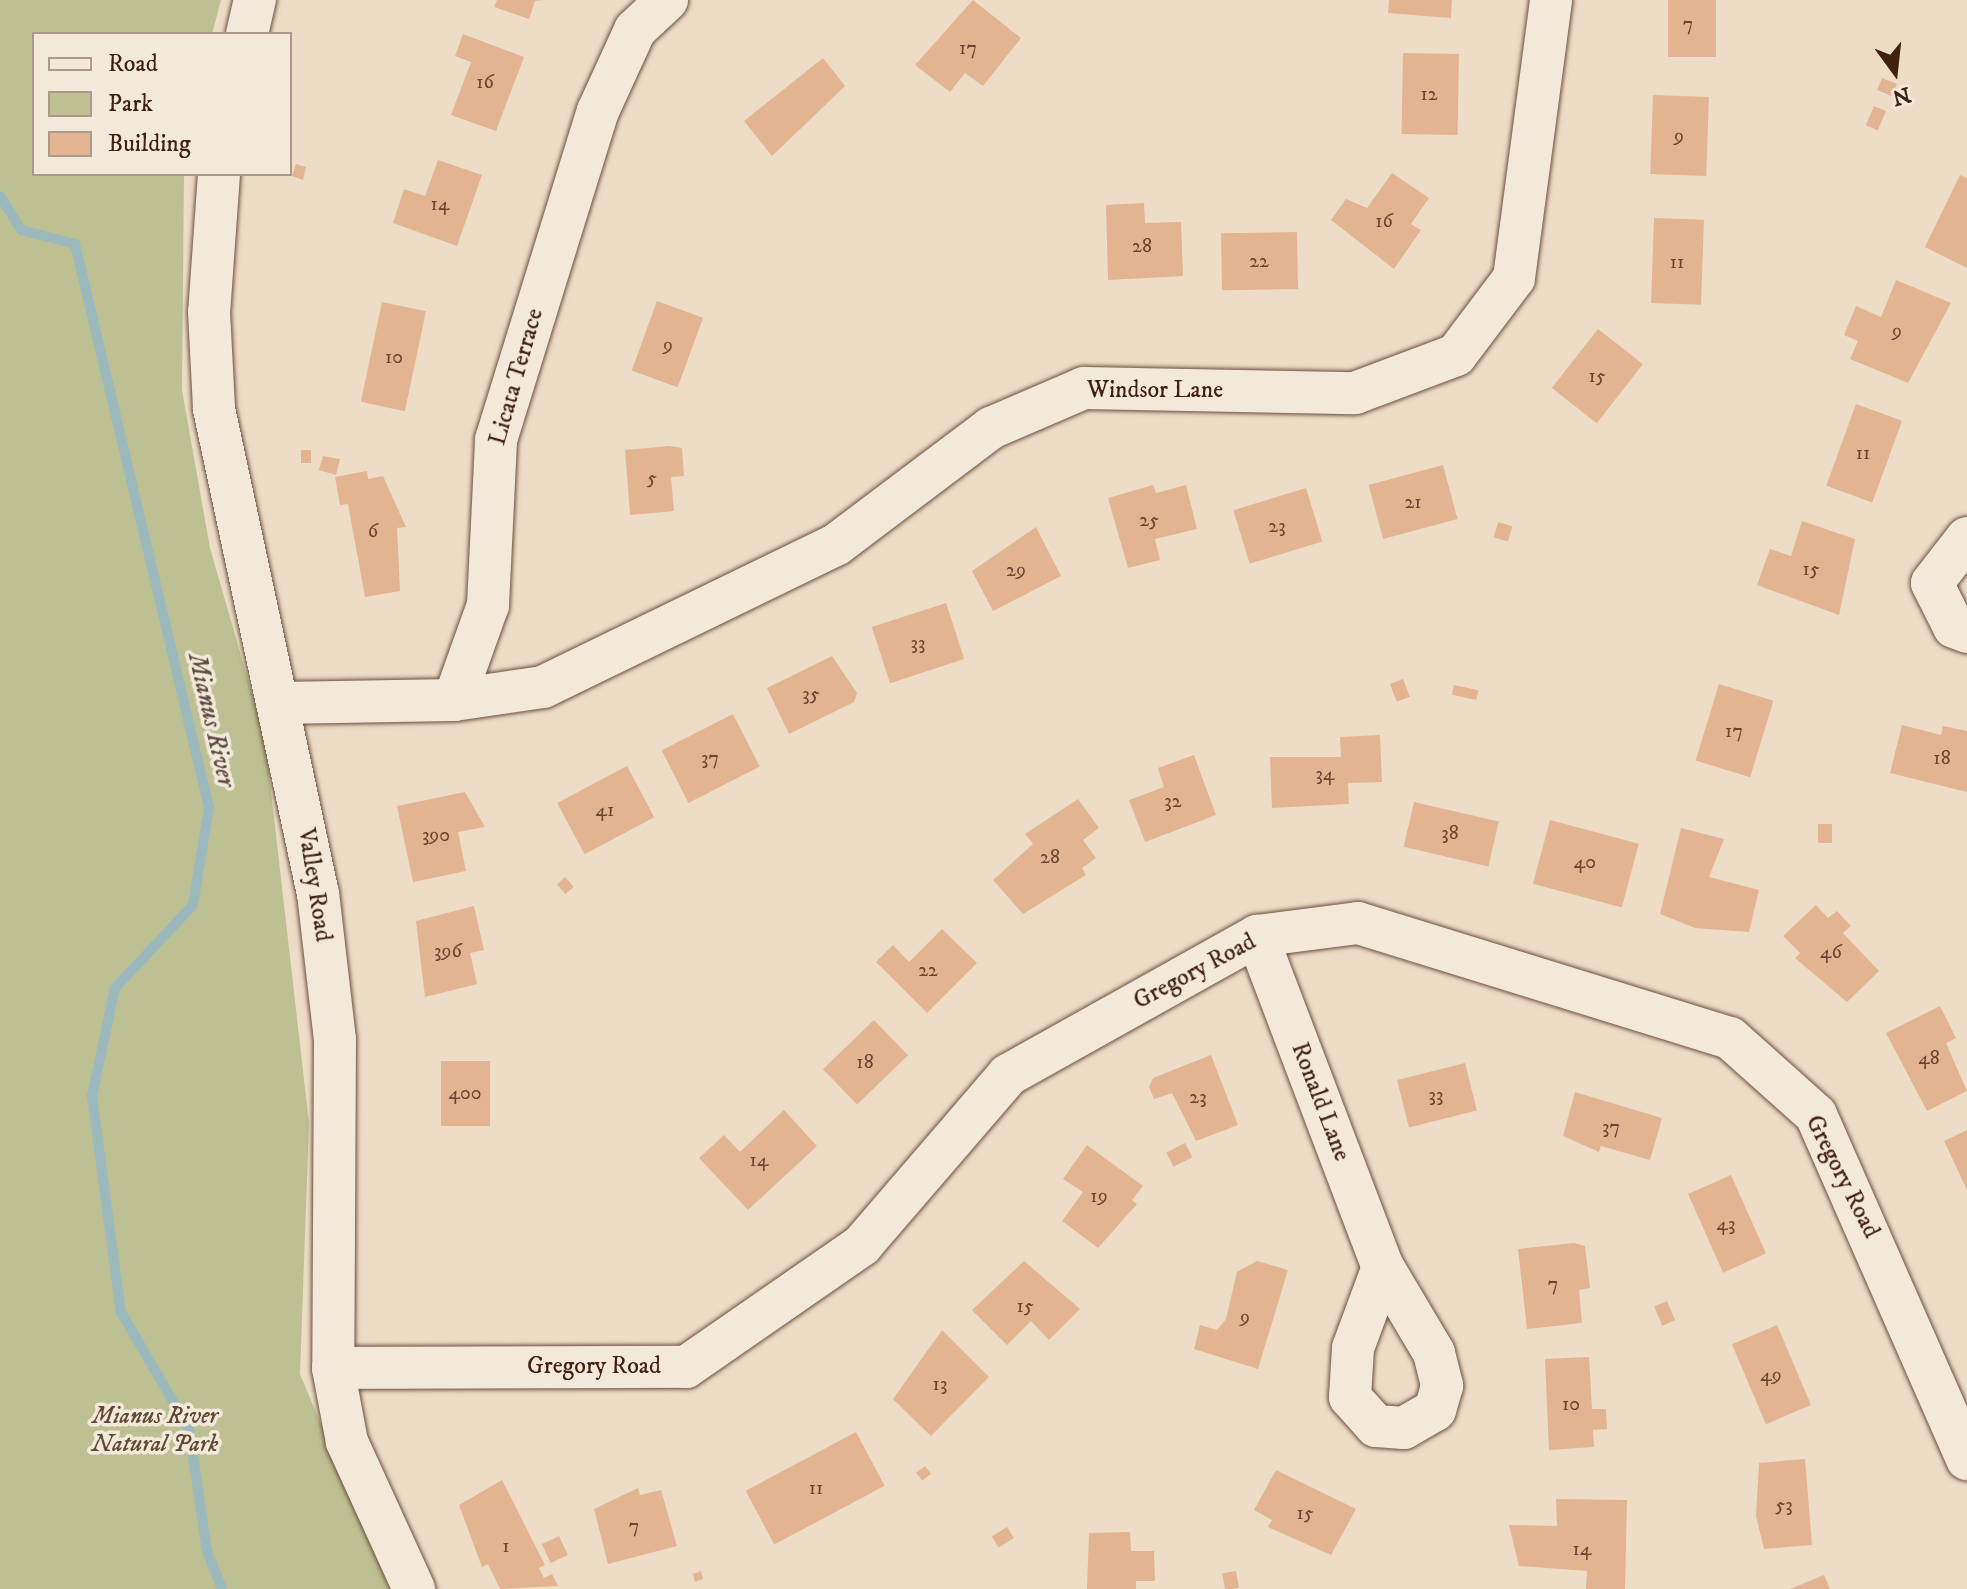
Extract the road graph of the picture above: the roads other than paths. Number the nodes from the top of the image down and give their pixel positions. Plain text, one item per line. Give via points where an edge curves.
1 (255, 0) edge
2 (667, 0) edge
3 (1551, 0) edge
4 (247, 32) edge
5 (219, 176) edge
6 (1967, 538) edge
7 (1967, 632) edge
8 (454, 700) junction
9 (279, 703) junction
10 (1257, 936) junction
11 (1383, 1267) dead end
12 (333, 1368) junction
13 (1967, 1459) edge
14 (414, 1589) edge

1 - 4 street
2 - 8 street, Licata Terrace via 635,30 598,111 496,440 488,605
3 - 8 street, Windsor Lane via 1514,278 1456,355 1355,393 1084,388 991,428 837,544 543,687
5 - 9 street, Valley Road via 209,312 214,409
6 - 7 street via 1932,583 1954,627
8 - 9 street
9 - 12 street, Valley Road via 318,893 335,1039
10 - 11 street, Ronald Lane
10 - 12 street, Gregory Road via 1008,1075 862,1245 686,1367
10 - 13 street, Gregory Road via 1358,923 1730,1038 1816,1115
12 - 14 street, Valley Road via 347,1442

